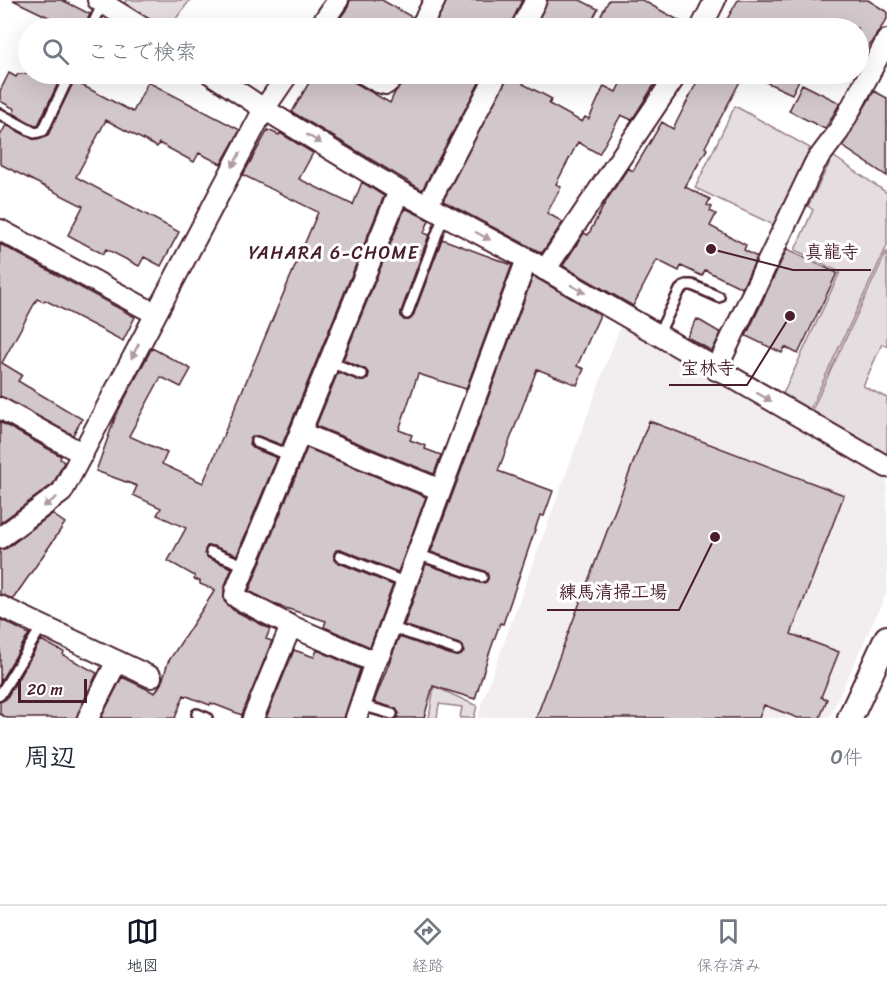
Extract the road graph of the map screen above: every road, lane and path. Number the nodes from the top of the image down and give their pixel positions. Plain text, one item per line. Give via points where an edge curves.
1 (338, 0) edge
2 (435, 0) edge
3 (536, 0) edge
4 (715, 0) edge
5 (101, 2) edge
6 (95, 18) edge
7 (127, 18) edge
8 (326, 18) edge
9 (425, 18) edge
10 (526, 18) edge
11 (705, 18) edge
12 (887, 40) edge
13 (869, 74) edge
14 (65, 84) edge
15 (225, 84) edge
16 (281, 84) edge
17 (492, 84) edge
18 (670, 84) edge
19 (864, 84) edge
20 (264, 109) junction
21 (0, 114) edge
22 (399, 191) junction
23 (435, 210) junction
24 (0, 230) edge
25 (527, 260) junction
26 (544, 270) junction
27 (719, 297) dead end
28 (154, 313) junction
29 (407, 314) dead end
30 (658, 335) junction
31 (330, 362) junction
32 (716, 370) junction
33 (362, 375) dead end
34 (0, 408) edge
35 (301, 433) junction
36 (256, 442) dead end
37 (83, 454) junction
38 (291, 456) junction
39 (887, 467) edge
40 (441, 490) junction
41 (0, 538) edge
42 (211, 552) dead end
43 (417, 554) junction
44 (340, 556) dead end
45 (246, 566) junction
46 (482, 577) dead end
47 (406, 583) junction
48 (0, 606) edge
49 (42, 626) junction
50 (291, 626) junction
51 (390, 627) junction
52 (887, 638) edge
53 (457, 650) dead end
54 (117, 661) junction
55 (375, 662) junction
56 (151, 677) dead end
57 (0, 695) edge
58 (359, 711) edge
59 (392, 714) dead end
60 (88, 718) edge
61 (253, 718) edge
62 (850, 718) edge

1 - 8 street
2 - 9 street
3 - 10 street
4 - 11 street
5 - 6 lane
5 - 7 street
12 - 13 street
14 - 21 lane via 43,131 35,133
15 - 20 street
16 - 20 street
17 - 23 street
18 - 26 street
19 - 32 street via 839,131 815,163
20 -> 22 street
20 -> 28 street
22 - 23 street
22 - 31 street
23 -> 25 street
23 - 29 lane
24 - 28 street
25 - 26 street
25 - 40 street
26 -> 30 street
27 - 30 lane via 686,285
28 -> 37 street
30 - 32 street
31 - 33 lane
31 - 35 street
32 -> 39 street
34 - 37 street
35 - 38 street
35 - 40 street
36 - 38 lane
37 -> 41 street via 62,492
38 - 45 street
40 - 43 street
42 - 45 lane
43 - 46 lane
43 - 47 street
44 - 47 lane
45 - 50 street via 236,596
47 - 51 street
48 - 49 street
49 - 54 street
49 - 57 lane
50 - 55 street
50 - 61 street
51 - 53 lane
51 - 55 street
52 - 62 street
54 - 56 street
54 - 60 street
55 - 58 street
58 - 59 lane

